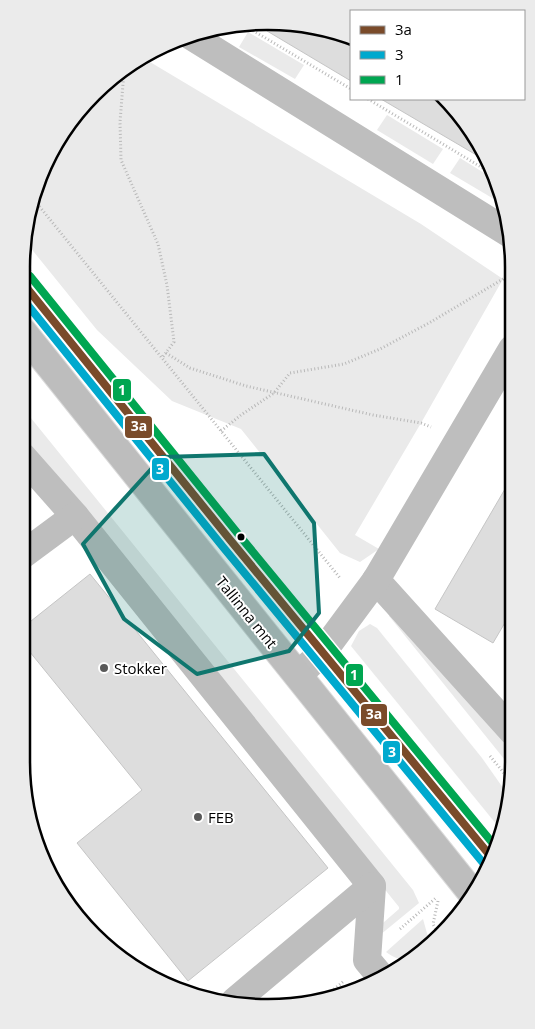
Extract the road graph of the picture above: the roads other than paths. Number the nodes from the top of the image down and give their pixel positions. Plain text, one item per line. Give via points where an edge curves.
1 (198, 41) edge
2 (501, 228) edge
3 (30, 292) edge
4 (30, 341) edge
5 (505, 361) edge
6 (30, 465) edge
7 (75, 516) junction
8 (30, 550) edge
9 (376, 580) junction
10 (322, 653) junction
11 (298, 675) junction
12 (505, 723) edge
13 (487, 852) edge
14 (372, 886) junction
15 (468, 888) edge
16 (375, 969) edge
17 (241, 997) edge

1 - 2 lane
3 - 10 highway
4 - 11 highway, Tallinna mnt
5 - 9 lane
6 - 7 lane
7 - 8 lane
7 - 14 lane
9 - 10 lane
9 - 12 lane
10 - 11 lane
10 - 13 highway
11 - 15 highway, Tallinna mnt
14 - 16 lane
14 - 17 lane

